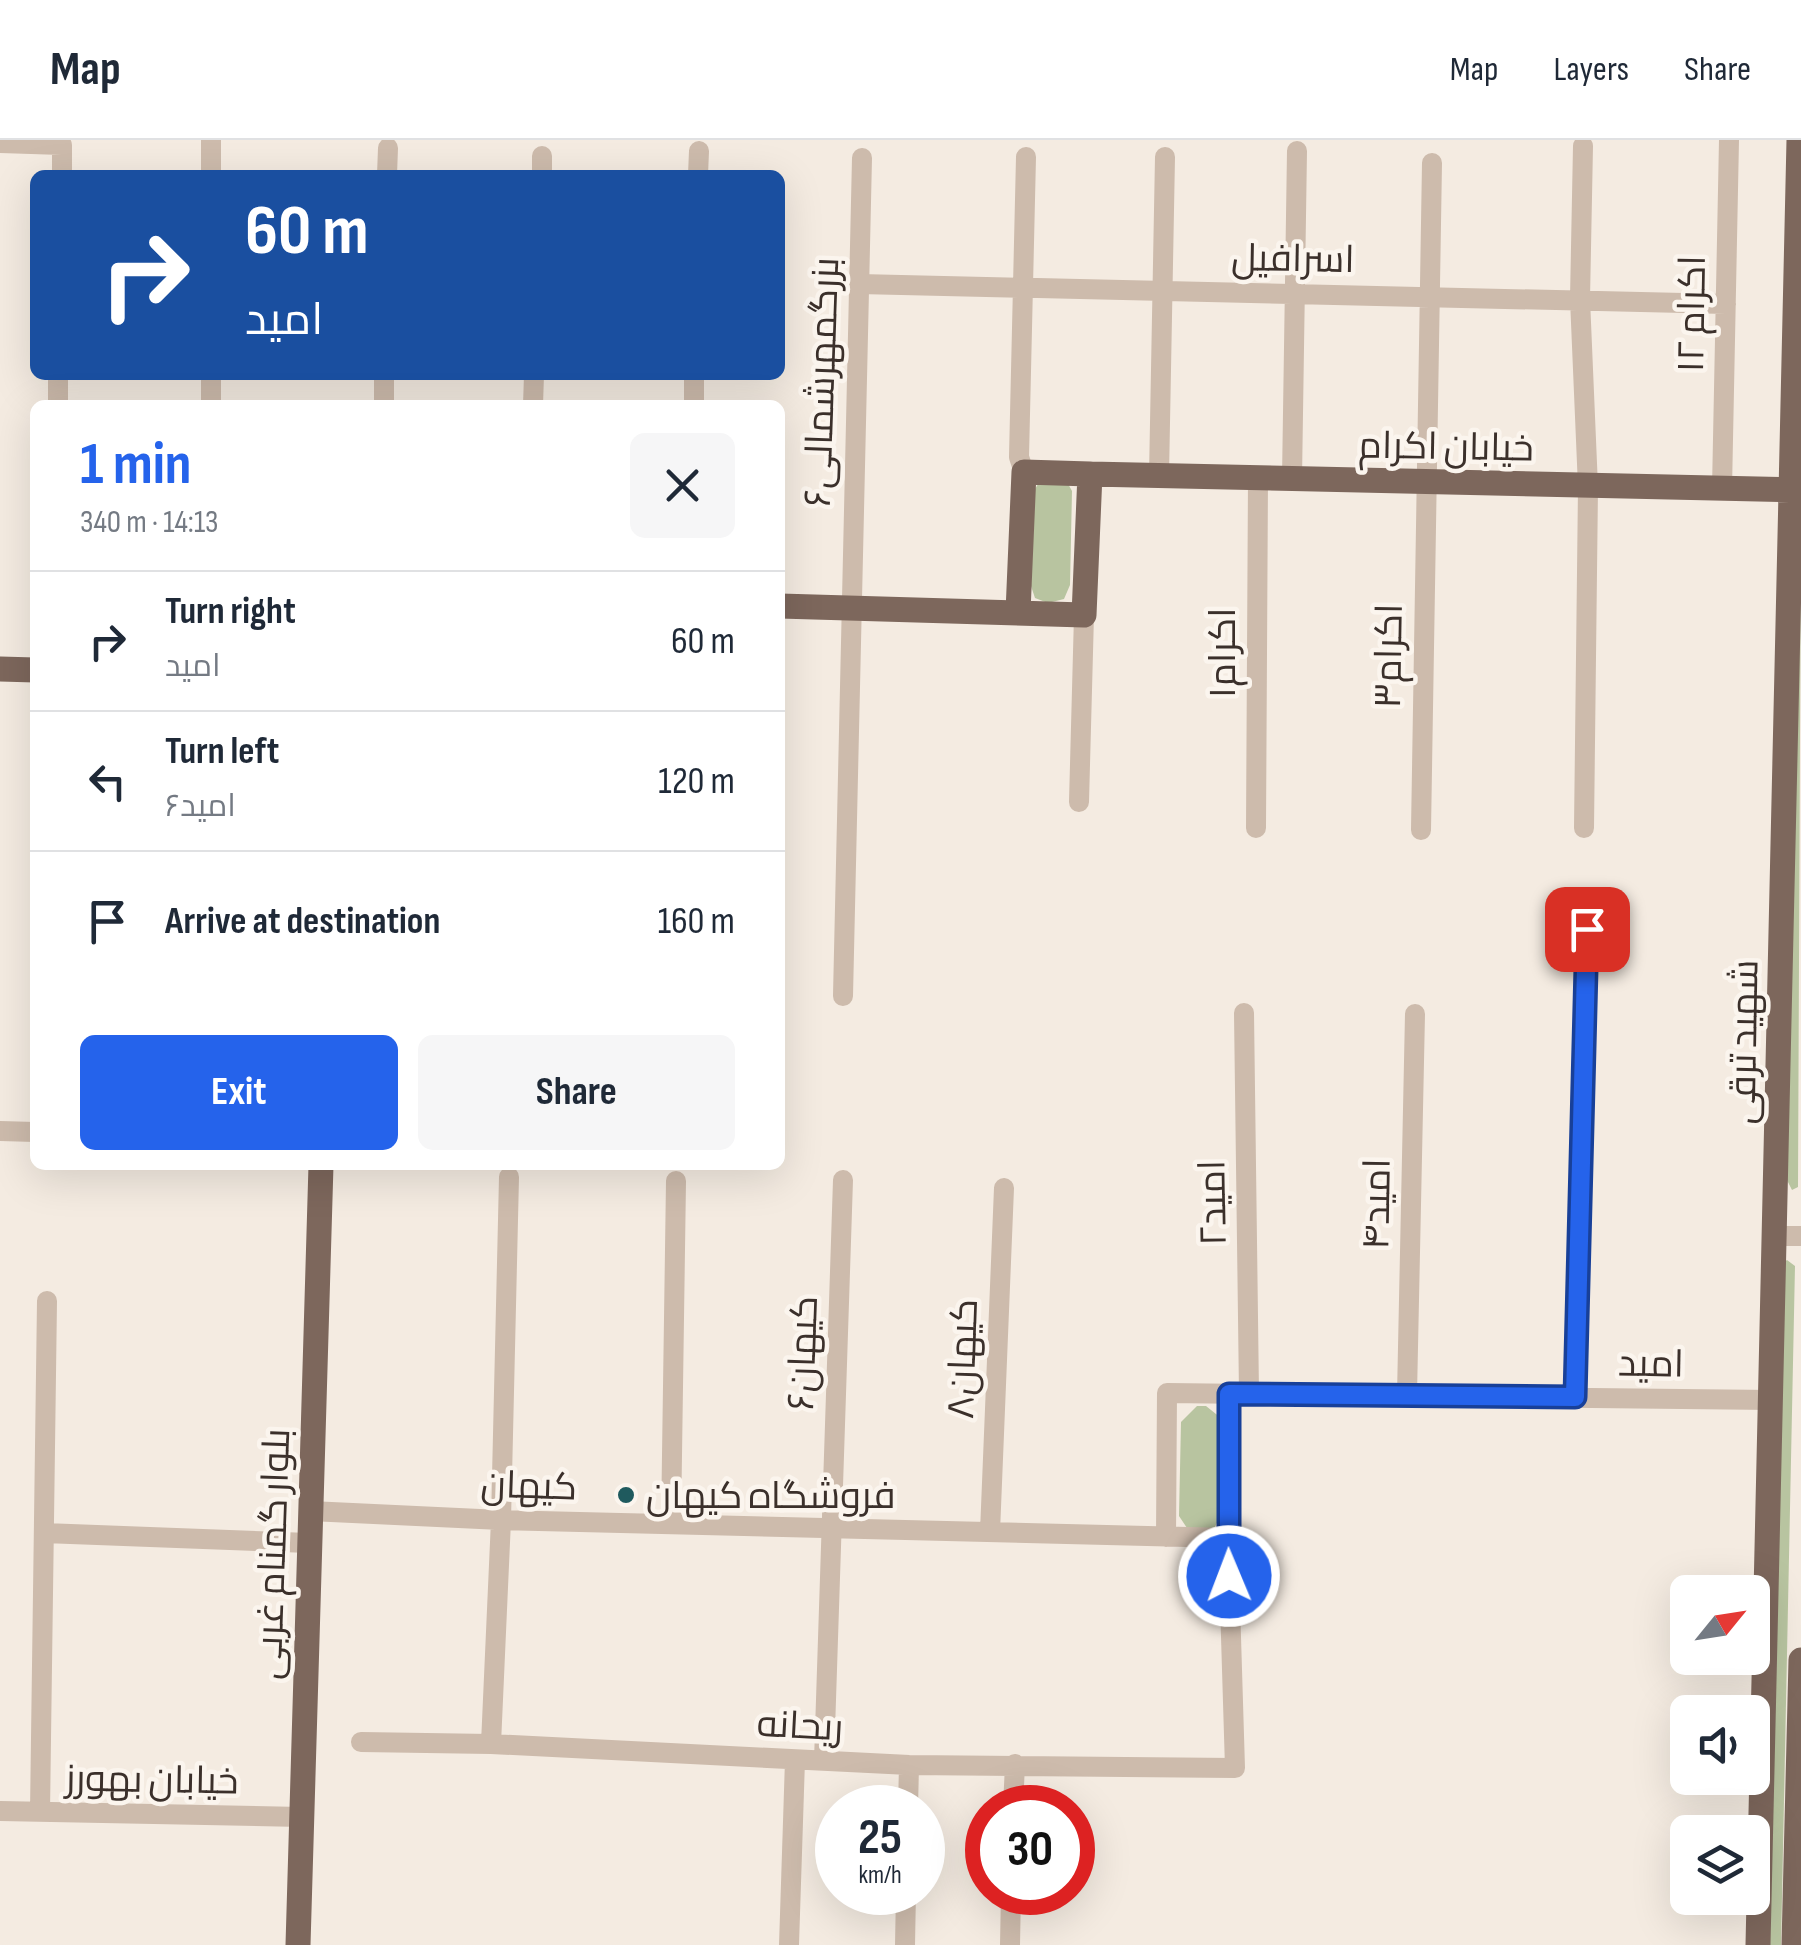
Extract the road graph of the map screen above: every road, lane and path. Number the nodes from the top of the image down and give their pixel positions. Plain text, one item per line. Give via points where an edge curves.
1 (211, 140) edge
2 (1730, 140) edge
3 (1798, 140) edge
4 (0, 143) edge
5 (1583, 146) dead end
6 (388, 148) dead end
7 (698, 151) dead end
8 (1298, 151) dead end
9 (1026, 157) dead end
10 (1165, 157) dead end
11 (862, 158) dead end
12 (1432, 163) dead end
13 (62, 170) edge
14 (211, 170) edge
15 (387, 170) edge
16 (698, 170) edge
17 (1798, 277) edge
18 (859, 284) junction
19 (1024, 288) junction
20 (1162, 290) junction
21 (1297, 293) junction
22 (1431, 296) junction
23 (1580, 299) junction
24 (1726, 304) junction
25 (1024, 472) junction
26 (1090, 474) junction
27 (1159, 476) junction
28 (1258, 478) junction
29 (1292, 479) junction
30 (1424, 484) junction
31 (1588, 487) junction
32 (1722, 489) junction
33 (1796, 490) edge
34 (785, 606) edge
35 (850, 608) junction
36 (1018, 612) junction
37 (1084, 615) junction
38 (0, 669) edge
39 (30, 670) edge
40 (1079, 802) dead end
41 (1256, 828) dead end
42 (1584, 828) dead end
43 (1421, 830) dead end
44 (1587, 929) dead end
45 (843, 996) dead end
46 (1244, 1012) dead end
47 (1414, 1014) dead end
48 (0, 1131) edge
49 (30, 1132) edge
50 (322, 1170) edge
51 (509, 1177) dead end
52 (842, 1180) dead end
53 (676, 1181) dead end
54 (1004, 1188) dead end
55 (1788, 1236) edge
56 (47, 1301) dead end
57 (1239, 1393) junction
58 (1407, 1395) junction
59 (1575, 1397) junction
60 (1772, 1400) junction
61 (310, 1511) junction
62 (501, 1520) junction
63 (671, 1524) junction
64 (832, 1528) junction
65 (990, 1532) junction
66 (44, 1534) junction
67 (1166, 1537) junction
68 (1228, 1538) junction
69 (309, 1543) junction
70 (1801, 1660) edge
71 (361, 1742) dead end
72 (491, 1744) junction
73 (795, 1760) junction
74 (824, 1762) junction
75 (1014, 1764) junction
76 (910, 1765) junction
77 (909, 1785) edge
78 (1014, 1785) edge
79 (0, 1811) edge
80 (40, 1812) junction
81 (302, 1817) junction
82 (1800, 1824) edge
83 (1798, 1898) edge
84 (906, 1915) edge
85 (1011, 1915) edge
86 (298, 1945) edge
87 (789, 1945) edge
88 (905, 1945) edge
89 (1010, 1945) edge
90 (1758, 1945) edge
91 (1794, 1945) edge

1 - 14 street
2 - 24 street, اکرام ۱۲
3 - 17 main road, شهید ترقی
4 - 13 street via 62,145
5 - 23 street
6 - 15 street
7 - 16 street
8 - 21 street
9 - 19 street
10 - 20 street
11 - 18 street, بزرگمهرشمالی۶
12 - 22 street, اکرام۳
17 - 33 main road, شهید ترقی
18 - 19 street, اسرافیل
18 - 35 street, بزرگمهرشمالی۶
19 - 20 street, اسرافیل
19 - 25 street
20 - 21 street, اسرافیل
20 - 27 street
21 - 22 street, اسرافیل
21 - 29 street
22 - 23 street, اسرافیل
22 - 30 street, اکرام۳
23 - 24 street, اسرافیل
23 - 31 street
24 - 32 street, اکرام ۱۲
25 - 26 main road, خیابان اکرام
25 - 36 main road
26 - 27 main road, خیابان اکرام
26 - 37 main road
27 - 28 main road, خیابان اکرام
28 - 29 main road, خیابان اکرام
28 - 41 street, اکرام۱
29 - 30 main road, خیابان اکرام
30 - 31 main road, خیابان اکرام
30 - 43 street, اکرام۳
31 - 32 main road, خیابان اکرام
31 - 42 street
32 - 33 main road, خیابان اکرام
33 - 55 main road, شهید ترقی
34 - 35 main road
35 - 36 main road
35 - 45 street, بزرگمهرشمالی۶
36 - 37 main road
37 - 40 street
38 - 39 main road
44 - 59 street
46 - 57 street, امید۲
47 - 58 street, امید۴
48 - 49 street
50 - 61 main road, بلوار گمنام غربی
51 - 62 street
52 - 64 street, کیهان۶
53 - 63 street
54 - 65 street, کیهان۸
55 - 60 main road, شهید ترقی
56 - 66 street
57 - 58 street, امید
57 - 67 street, امید via 1167,1393
57 - 68 street
58 - 59 street, امید
59 - 60 street, امید
60 - 90 main road, شهید ترقی
61 - 62 street, کیهان
61 - 69 main road, بلوار گمنام غربی
62 - 63 street, کیهان
62 - 72 street
63 - 64 street, کیهان
64 - 65 street, کیهان
64 - 74 street, کیهان۶
65 - 67 street, کیهان
66 - 69 street
66 - 80 street
67 - 68 street
68 - 75 street, ریحانه via 1235,1768
69 - 81 main road, بلوار گمنام غربی
70 - 82 main road
71 - 72 street, ریحانه
72 - 73 street, ریحانه
73 - 74 street, ریحانه
73 - 87 street
74 - 76 street, ریحانه
75 - 76 street, ریحانه
75 - 78 street
76 - 77 street
79 - 80 street, خیابان بهورز
80 - 81 street, خیابان بهورز
81 - 86 main road, بلوار گمنام غربی
82 - 83 main road
83 - 91 main road
84 - 88 street
85 - 89 street

